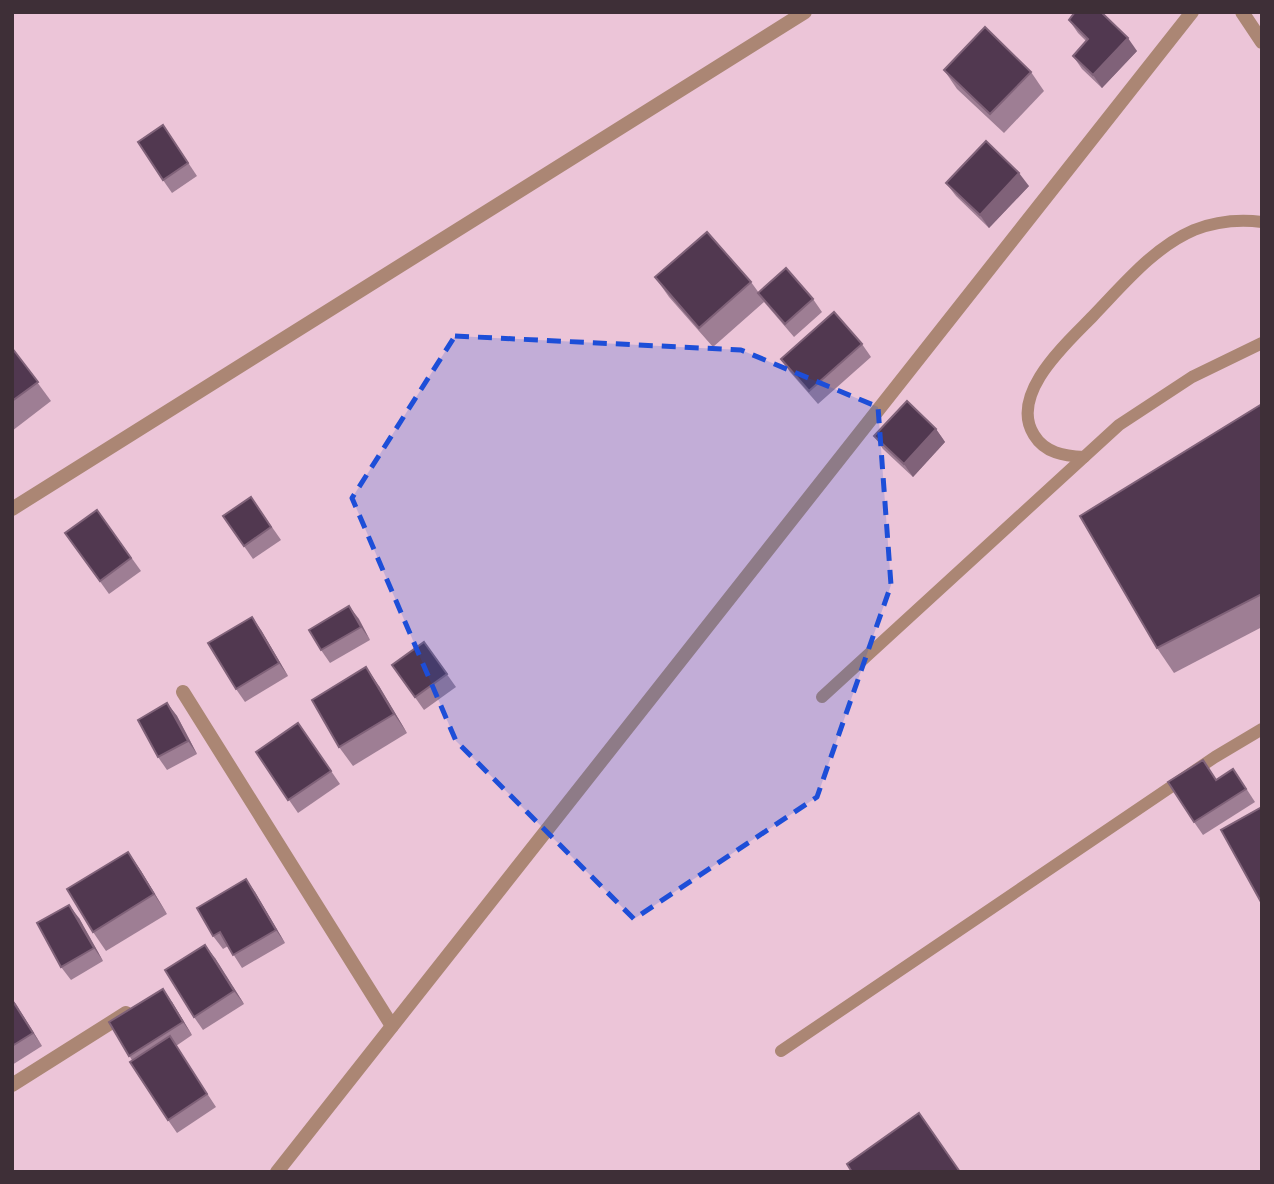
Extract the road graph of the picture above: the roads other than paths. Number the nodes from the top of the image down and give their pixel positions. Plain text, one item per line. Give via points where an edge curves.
1 (804, 12) edge
2 (1192, 12) edge
3 (1242, 12) edge
4 (1262, 42) edge
5 (1262, 222) edge
6 (1262, 343) edge
7 (1084, 457) junction
8 (12, 509) edge
9 (183, 692) dead end
10 (822, 697) dead end
11 (1262, 729) edge
12 (138, 1006) edge
13 (392, 1026) junction
14 (781, 1051) dead end
15 (12, 1085) edge
16 (277, 1172) edge

1 - 8 street
2 - 13 street
3 - 4 street
5 - 7 lane via 1235,219 1194,230 1167,245 1053,358 1036,382 1027,406 1029,428 1041,446 1065,456
6 - 7 lane via 1150,402
7 - 10 lane
9 - 13 street
11 - 14 lane
12 - 15 street
13 - 16 street

